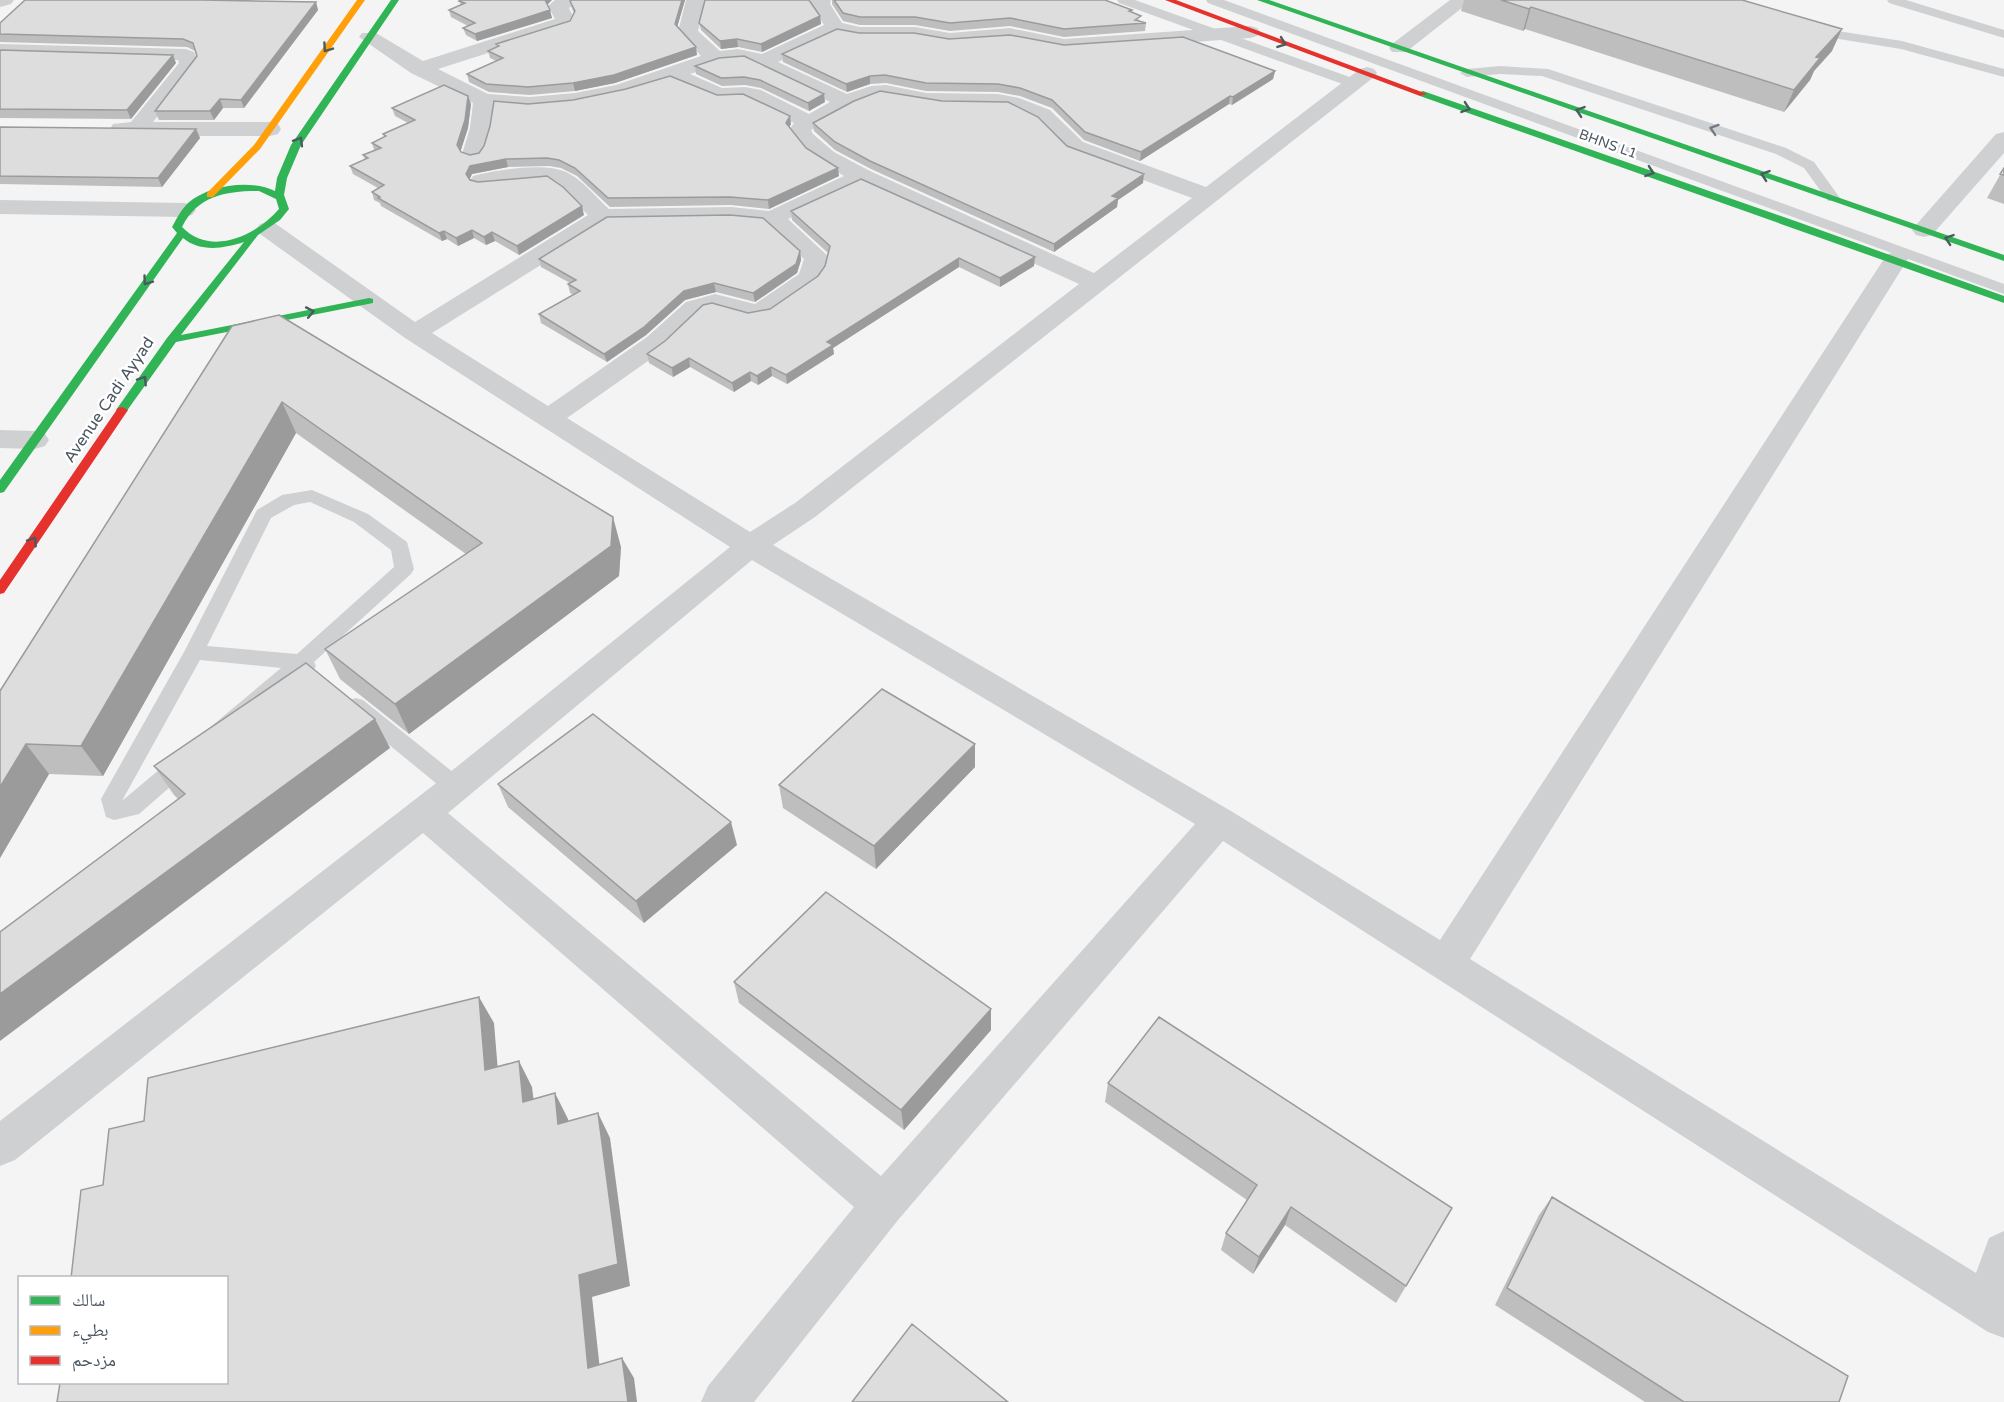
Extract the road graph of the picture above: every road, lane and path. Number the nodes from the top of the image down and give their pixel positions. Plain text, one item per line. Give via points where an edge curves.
1 (361, 0) edge
2 (395, 0) edge
3 (571, 0) edge
4 (696, 0) edge
5 (821, 0) edge
6 (1123, 0) edge
7 (1169, 0) edge
8 (1212, 0) edge
9 (1224, 0) edge
10 (1261, 0) edge
11 (1462, 0) edge
12 (1893, 0) edge
13 (836, 27) junction
14 (1802, 28) edge
15 (1250, 32) junction
16 (2004, 34) edge
17 (1225, 35) junction
18 (369, 37) junction
19 (1399, 48) junction
20 (0, 50) edge
21 (715, 58) junction
22 (763, 61) junction
23 (418, 69) junction
24 (1467, 73) junction
25 (2004, 73) edge
26 (672, 74) junction
27 (1360, 78) junction
28 (484, 100) junction
29 (846, 102) junction
30 (810, 122) junction
31 (103, 128) edge
32 (137, 129) junction
33 (270, 129) junction
34 (2004, 139) edge
35 (473, 154) edge
36 (862, 176) junction
37 (481, 181) edge
38 (210, 195) junction
39 (279, 195) junction
40 (1209, 196) junction
41 (1833, 198) junction
42 (0, 207) edge
43 (184, 210) junction
44 (603, 216) junction
45 (772, 218) junction
46 (1924, 230) junction
47 (261, 232) junction
48 (181, 234) junction
49 (2004, 258) edge
50 (1896, 259) junction
51 (2004, 282) edge
52 (1096, 283) junction
53 (2004, 289) edge
54 (2004, 300) edge
55 (369, 301) junction
56 (414, 333) junction
57 (171, 340) junction
58 (549, 418) junction
59 (0, 439) edge
60 (35, 440) junction
61 (0, 489) edge
62 (751, 544) junction
63 (0, 590) edge
64 (195, 652) junction
65 (301, 662) junction
66 (319, 676) edge
67 (337, 691) edge
68 (456, 787) junction
69 (423, 813) junction
70 (1220, 821) junction
71 (1446, 964) junction
72 (0, 1146) edge
73 (884, 1205) junction
74 (2004, 1253) edge
75 (1995, 1311) edge
76 (724, 1402) edge

1 -> 33 main road
2 - 18 main road
3 - 23 street via 558,6 563,23
4 - 21 street via 688,32
5 - 13 street
6 - 17 lane
7 - 15 main road
8 - 53 lane, BHNS L1
9 - 51 lane, BHNS L1
10 - 19 main road
11 - 19 street
12 - 16 lane
13 - 17 street via 860,33 915,33 950,39 1010,34 1064,45
13 - 22 street
14 - 25 lane via 1902,45
15 - 17 street
15 -> 27 main road
17 - 27 lane
18 - 23 street
39 -> 18 main road via 296,145
19 - 24 main road
20 - 32 street via 187,56 189,63
21 - 22 street via 739,54
21 - 26 street
22 - 29 street
23 - 28 street
41 -> 24 main road
41 -> 24 lane via 1809,165 1781,151 1543,72
26 - 28 street via 598,96 525,102
26 - 30 street via 720,95 753,95
27 - 40 street
27 -> 50 main road
28 - 35 street
29 - 30 street
29 - 40 street via 867,93 887,91 924,99 990,98 1020,105 1042,115 1075,147
30 - 36 street via 800,130 802,138
31 - 32 street
32 - 33 street
33 - 38 main road
34 - 46 street
36 - 45 street
36 - 52 street
37 - 44 street via 556,176
38 - 39 main road via 261,188
38 - 43 main road
39 - 47 main road, Avenue Cadi Ayyad via 284,211 279,220
40 - 52 street
41 - 46 main road
42 - 43 street
43 - 48 main road via 178,218
44 - 45 street via 731,214
44 - 56 street
45 - 58 street via 817,257 808,279 762,311 750,312 715,302 695,307 656,343
49 -> 46 main road
47 - 48 main road via 237,241 212,243 190,240
47 - 55 street
47 - 57 main road, Avenue Cadi Ayyad via 204,294
48 -> 60 main road
50 - 54 main road
50 - 71 street
52 - 62 street via 805,510
55 - 56 street
57 -> 55 main road
56 - 58 street
63 -> 57 main road, Avenue Cadi Ayyad
58 - 62 street
59 - 60 street
60 - 61 main road
62 - 68 street
62 - 70 street
64 - 65 lane
64 - 65 lane via 112,799 114,811 131,808
64 - 65 lane via 264,514 289,499 312,496 361,518 400,547 404,569
65 - 66 lane
67 - 68 lane
68 - 69 street
69 - 72 street
69 - 73 street
70 - 71 street
70 - 73 street
71 - 75 street
73 - 76 street
74 - 75 street

